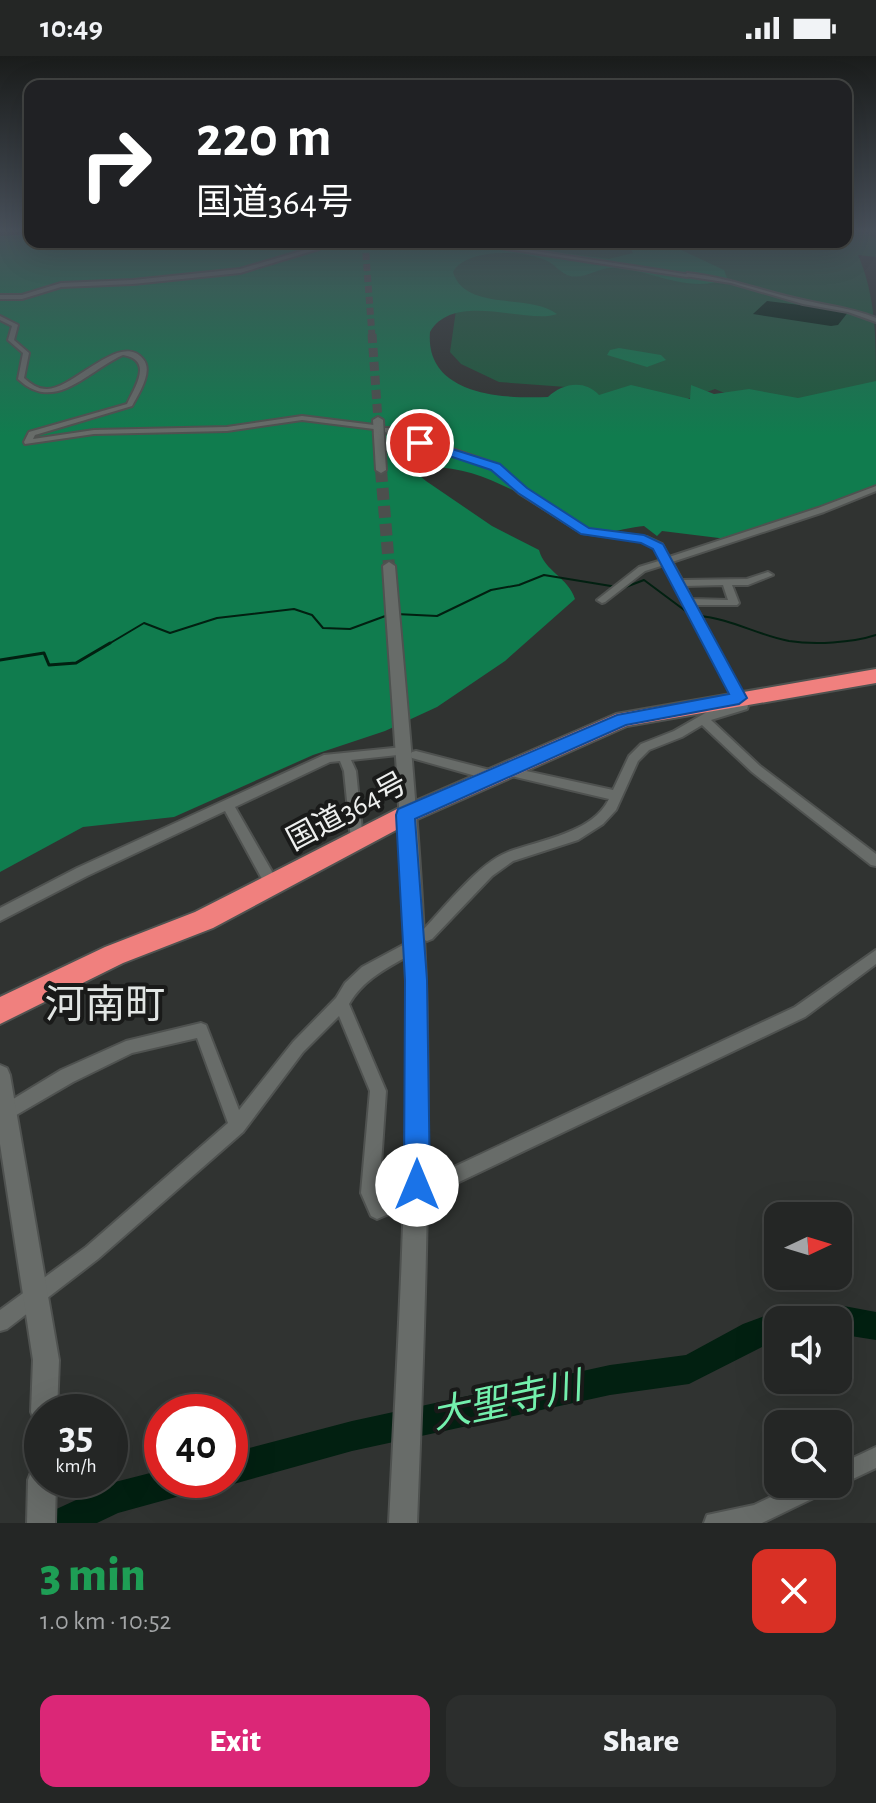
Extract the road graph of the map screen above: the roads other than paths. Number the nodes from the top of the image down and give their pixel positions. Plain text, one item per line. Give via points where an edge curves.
1 (797, 299) edge
2 (0, 318) edge
3 (876, 320) edge
4 (376, 424) joint
5 (388, 430) dead end
6 (381, 470) tunnel mouth
7 (876, 488) edge
8 (667, 559) junction
9 (389, 566) tunnel mouth
10 (768, 575) dead end
11 (726, 582) junction
12 (679, 583) junction
13 (602, 600) dead end
14 (689, 602) junction
15 (876, 676) edge
16 (739, 698) junction
17 (704, 720) junction
18 (410, 753) junction
19 (343, 756) junction
20 (496, 772) junction
21 (617, 796) junction
22 (227, 804) junction
23 (405, 815) junction
24 (357, 840) junction
25 (876, 861) edge
26 (273, 886) junction
27 (0, 915) edge
28 (427, 935) dead end
29 (403, 951) dead end
30 (876, 956) edge
31 (341, 1003) junction
32 (0, 1011) edge
33 (0, 1075) edge
34 (6, 1113) junction
35 (237, 1126) junction
36 (432, 1186) dead end
37 (404, 1199) dead end
38 (36, 1295) junction
39 (0, 1322) edge
40 (45, 1394) edge
41 (875, 1461) edge
42 (852, 1470) edge
43 (42, 1498) edge
44 (795, 1498) edge
45 (756, 1519) edge
46 (41, 1523) edge
47 (403, 1523) edge
48 (715, 1523) edge

1 - 3 street
2 - 4 street via 15,325 11,340 26,353 21,376 30,387 57,391 125,353 144,366 146,374 130,405 32,434 28,442 94,432 227,429 302,418
4 - 6 street
5 - 8 street via 496,467 522,491 585,531 650,541
7 - 8 street
8 - 12 street
8 - 13 street via 642,569
9 - 18 street
10 - 11 street
11 - 12 street
11 - 14 street via 734,603
12 - 14 street
14 - 16 street
15 - 16 highway, 国道364号
16 - 17 street via 740,708
16 - 20 highway, 国道364号 via 623,719
17 - 21 street via 636,754
17 - 25 street via 756,769
18 - 19 street
18 - 20 street
18 - 23 street
19 - 22 street
19 - 24 street via 350,771
20 - 21 street
20 - 23 highway, 国道364号
21 - 28 street via 587,829 509,857 487,872
22 - 26 street
22 - 27 street
23 - 24 highway, 国道364号
23 - 47 street via 417,1049 417,1212
24 - 26 highway, 国道364号
26 - 32 highway, 国道364号
29 - 31 street via 367,972
30 - 36 street via 800,1012
31 - 35 street via 298,1047
31 - 37 street via 378,1091 370,1193 377,1210
33 - 34 street
34 - 35 street via 131,1046 201,1030
34 - 38 street
35 - 38 street via 166,1192
38 - 39 street
38 - 40 street via 46,1360
41 - 42 street
43 - 46 street
44 - 45 street
45 - 48 street

